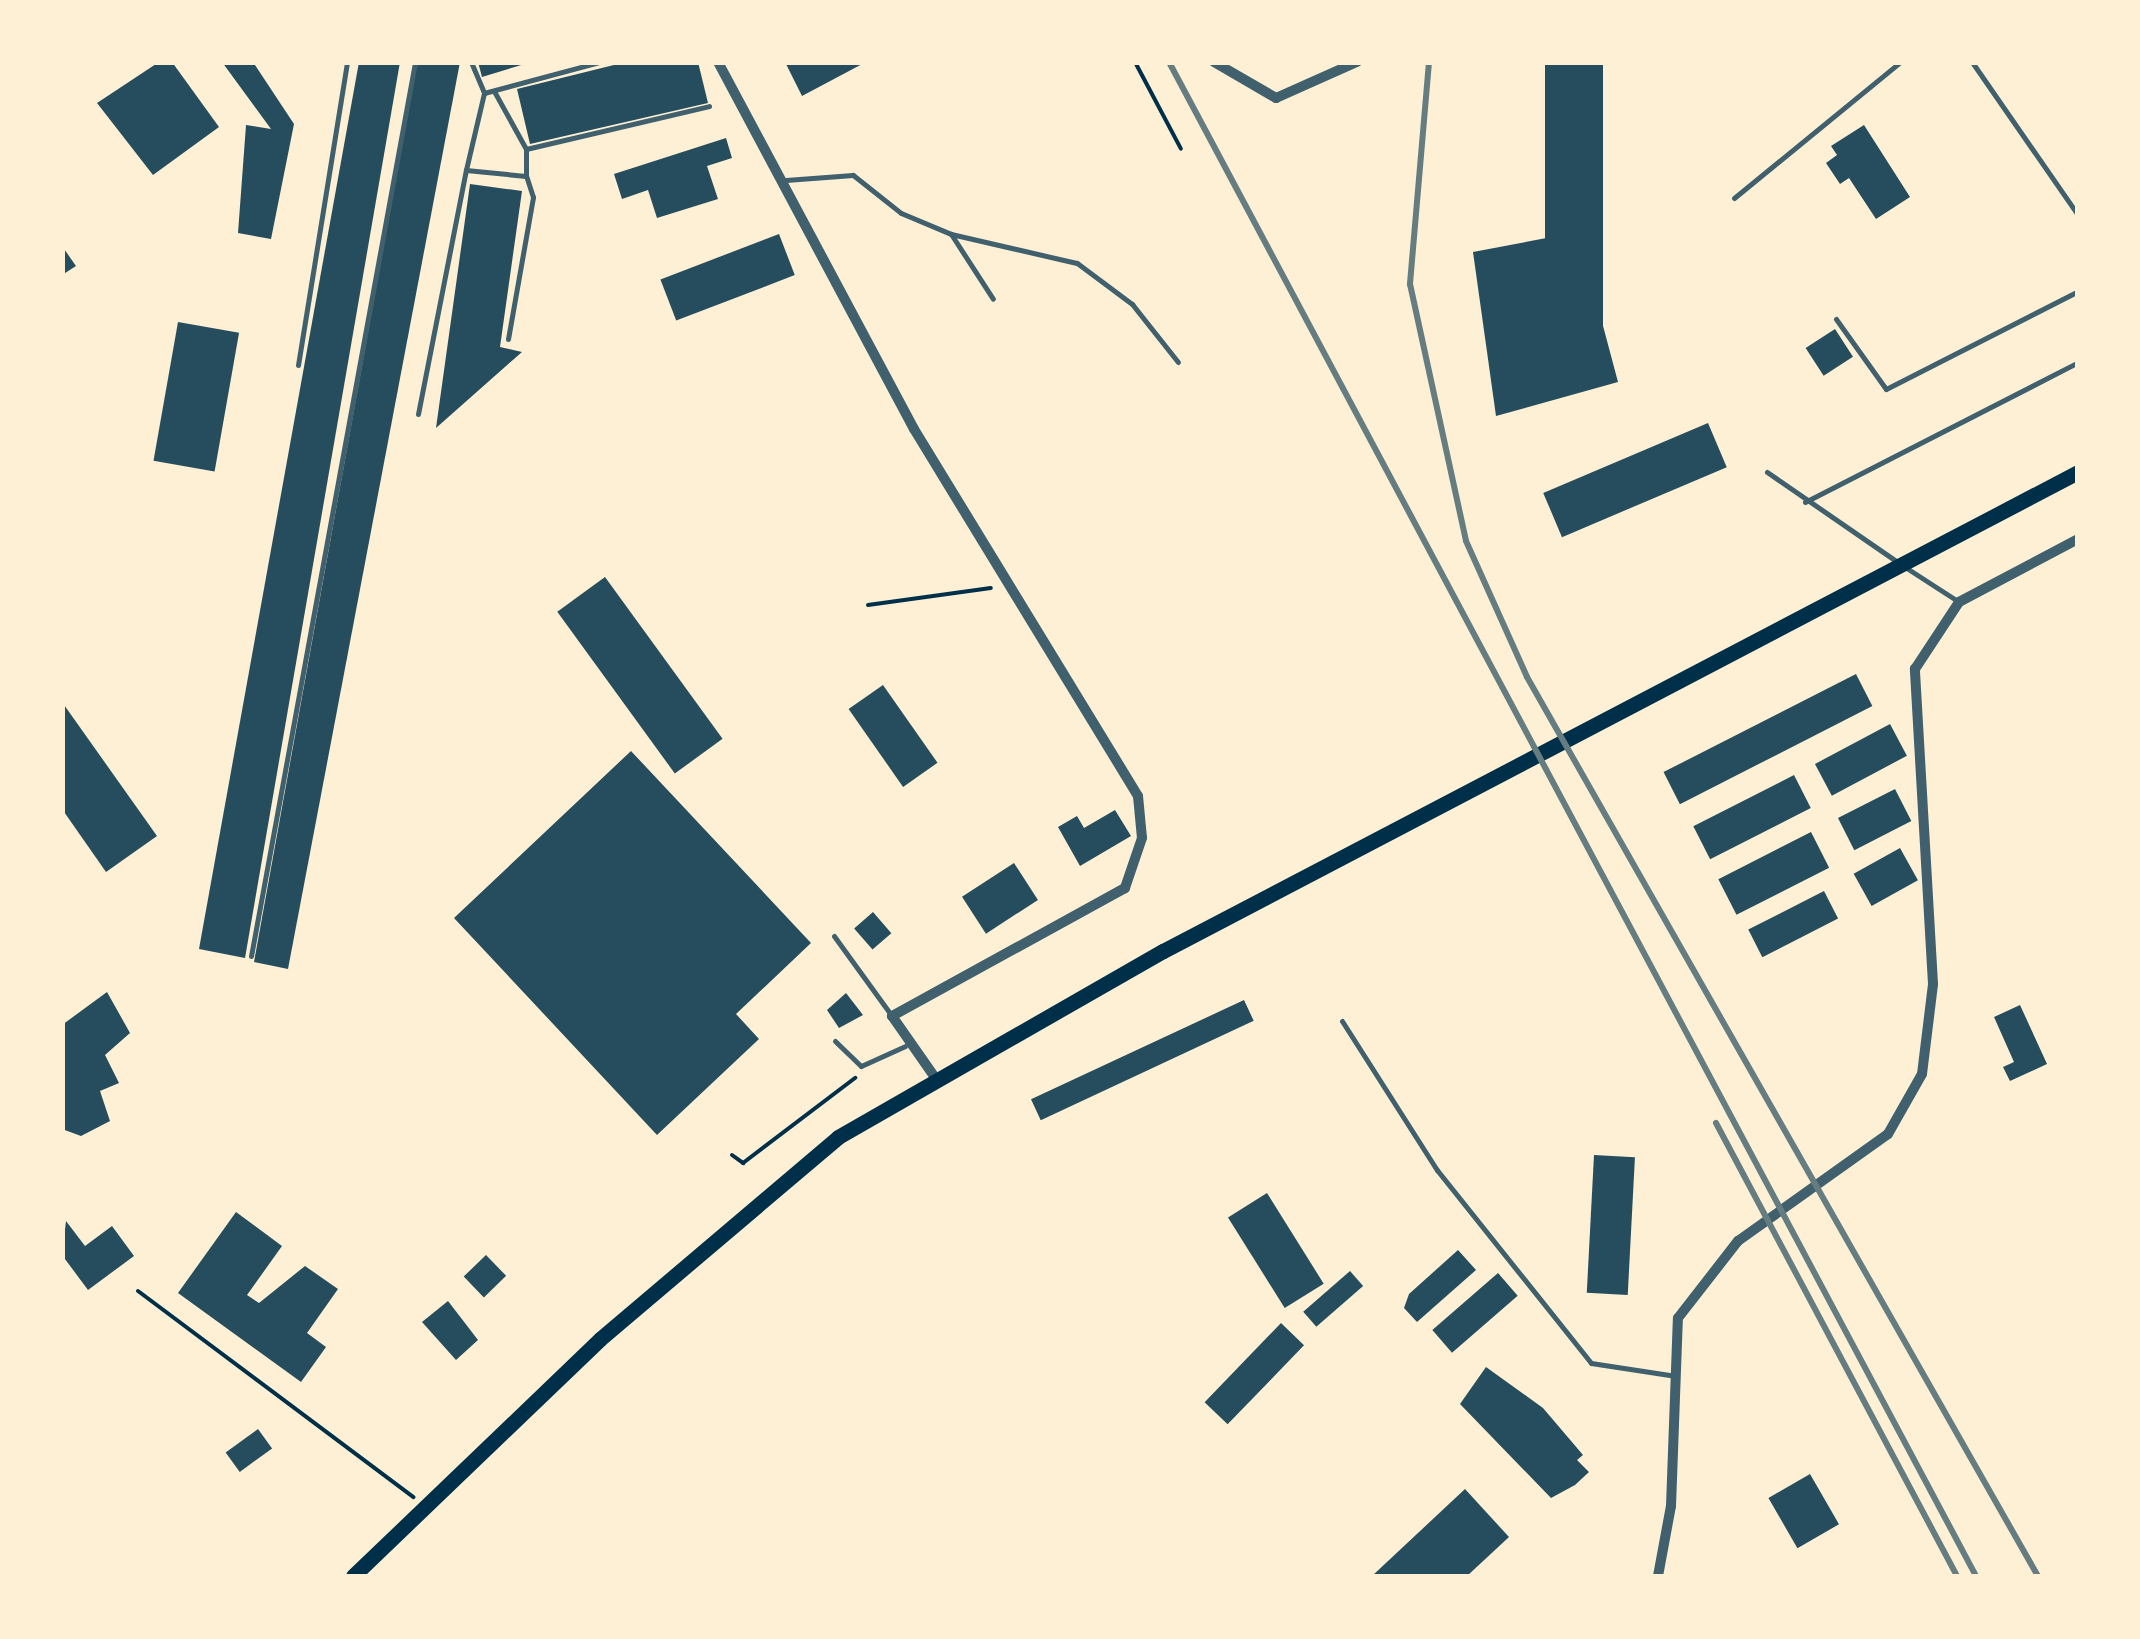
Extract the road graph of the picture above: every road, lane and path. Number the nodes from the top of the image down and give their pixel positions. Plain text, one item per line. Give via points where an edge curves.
1 (347, 62) edge
2 (415, 62) edge
3 (471, 62) edge
4 (600, 62) edge
5 (718, 62) edge
6 (1135, 62) edge
7 (1214, 62) edge
8 (1357, 62) edge
9 (1900, 62) edge
10 (1972, 62) edge
11 (494, 91) junction
12 (484, 94) junction
13 (708, 106) dead end
14 (526, 149) junction
15 (1181, 149) dead end
16 (466, 170) junction
17 (526, 176) junction
18 (786, 180) junction
19 (1734, 198) dead end
20 (2078, 214) edge
21 (951, 234) junction
22 (2078, 291) edge
23 (994, 300) dead end
24 (1836, 319) dead end
25 (508, 339) dead end
26 (1178, 362) dead end
27 (2078, 362) edge
28 (298, 365) dead end
29 (418, 414) dead end
30 (1767, 472) dead end
31 (2078, 472) edge
32 (1804, 502) junction
33 (2078, 539) edge
34 (1011, 586) junction
35 (1959, 602) junction
36 (868, 605) dead end
37 (834, 936) dead end
38 (251, 956) dead end
39 (892, 1016) junction
40 (1342, 1022) dead end
41 (835, 1042) dead end
42 (905, 1046) junction
43 (861, 1066) junction
44 (934, 1076) junction
45 (732, 1155) dead end
46 (138, 1291) dead end
47 (1676, 1376) junction
48 (425, 1506) junction
49 (354, 1576) edge
50 (1658, 1576) edge

1 - 28 lane
2 - 38 lane
3 - 12 lane
4 - 11 lane
5 - 18 street
6 - 15 path
7 - 8 street via 1276,98
9 - 19 lane
10 - 20 lane
11 - 12 lane
11 - 14 lane
12 - 16 lane
13 - 14 lane
14 - 17 lane
16 - 17 lane
16 - 29 lane
17 - 25 lane via 533,198
18 - 21 lane via 853,175 900,213
18 - 34 street via 914,430
21 - 23 lane
21 - 26 lane via 1077,262 1132,304
22 - 24 lane via 1886,389
27 - 32 lane
30 - 32 lane
31 - 44 main road
32 - 35 lane
33 - 35 street
34 - 36 path
34 - 39 street via 1138,796 1142,838 1126,888
35 - 47 street via 1915,670 1933,984 1922,1074 1888,1134 1767,1218 1698,1281 1678,1318
37 - 39 lane
39 - 42 street
40 - 47 lane via 1437,1170 1592,1363
41 - 43 lane
42 - 43 lane
42 - 44 street
43 - 45 path via 849,1090 742,1163
44 - 48 main road via 750,1204
46 - 48 path
47 - 50 street via 1671,1506
48 - 49 main road

